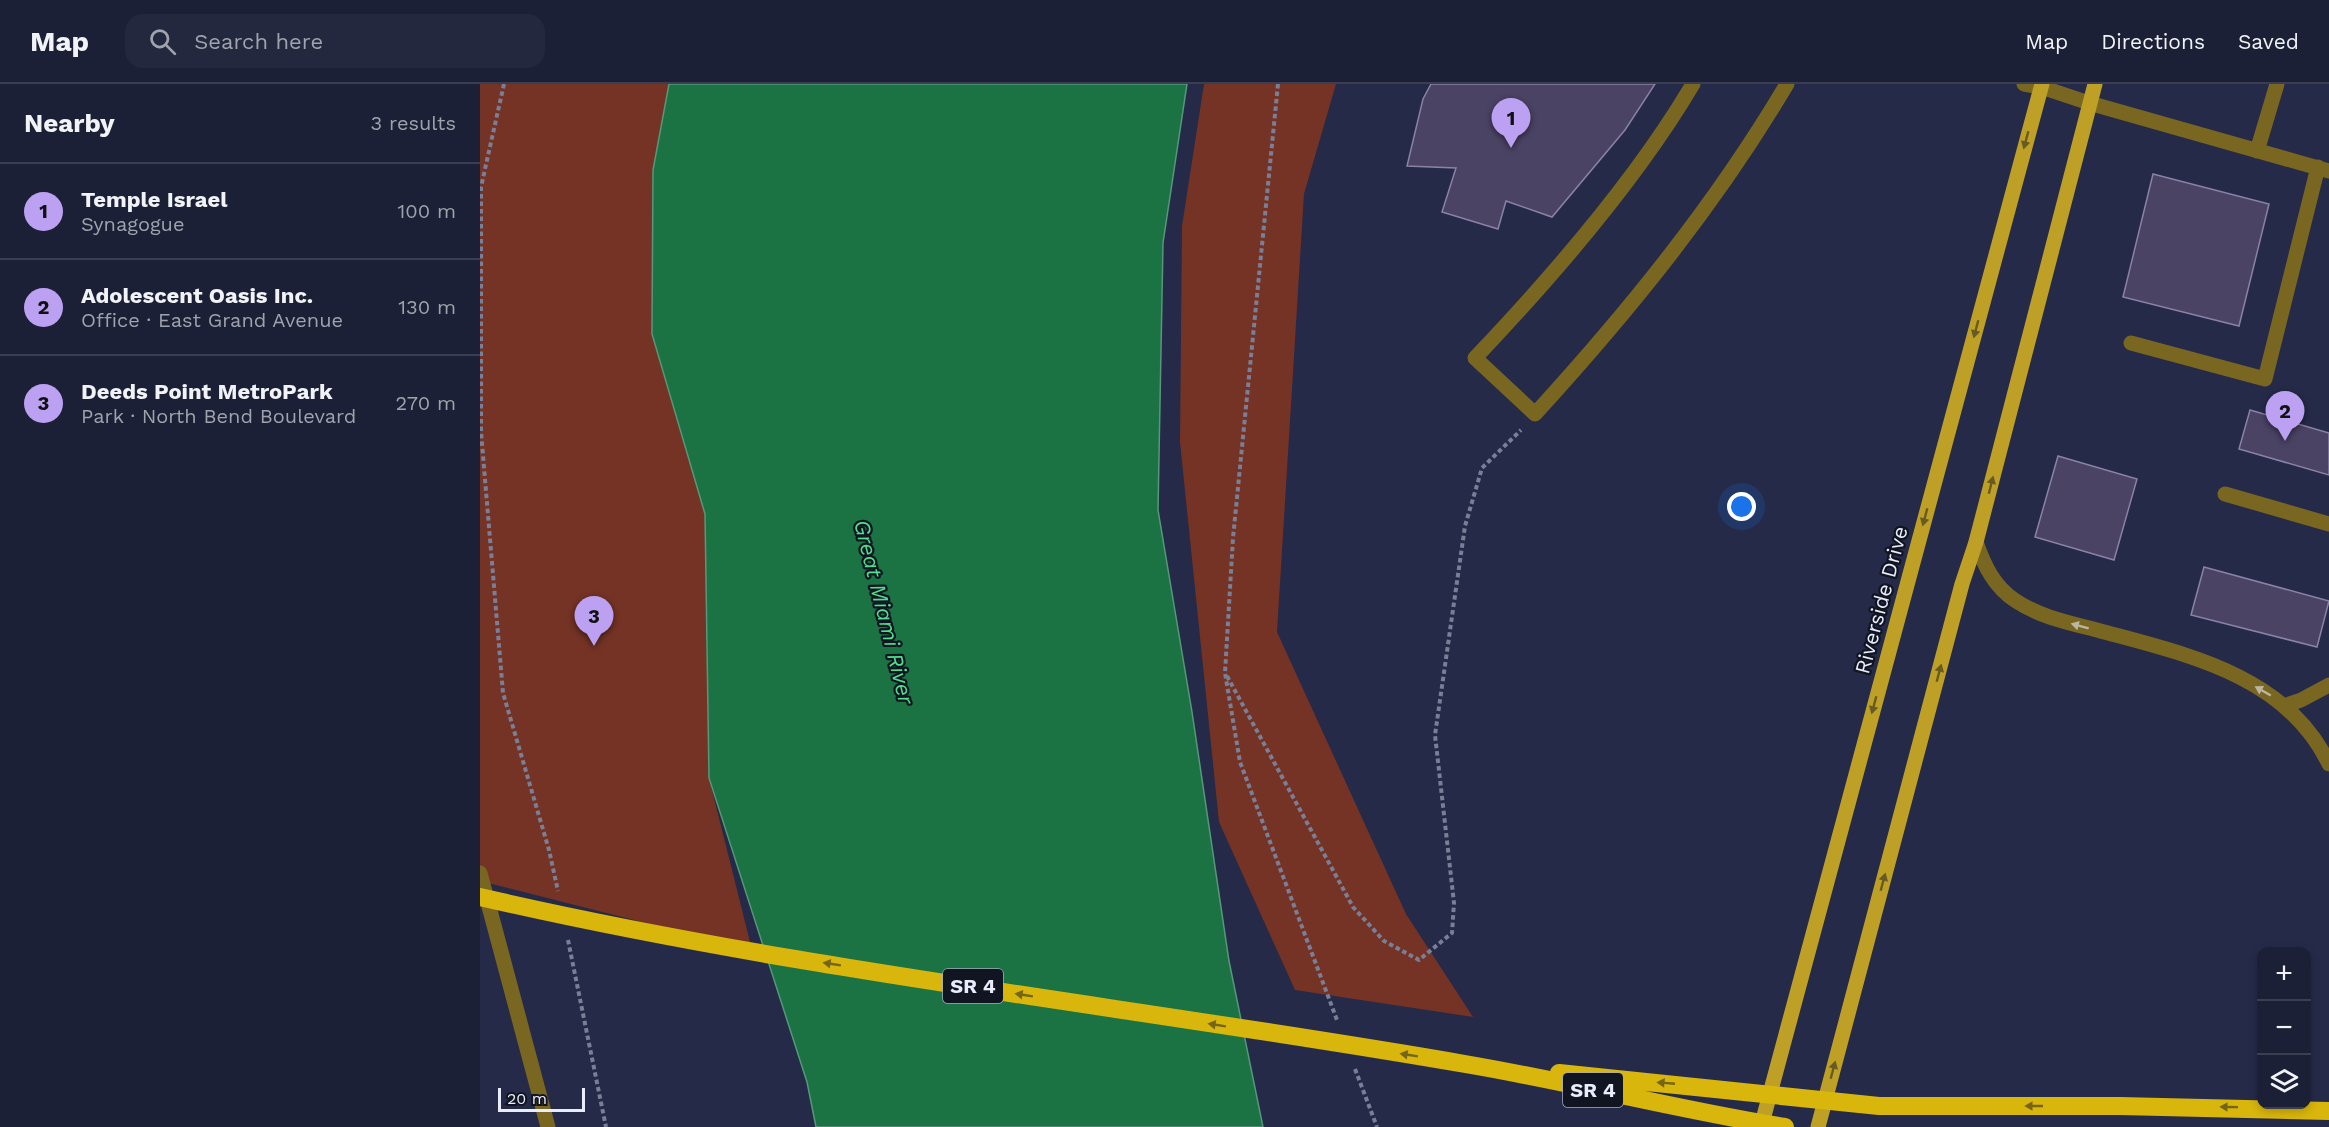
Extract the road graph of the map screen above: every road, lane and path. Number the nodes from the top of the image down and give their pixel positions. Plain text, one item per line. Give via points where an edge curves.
1 (504, 84) edge
2 (1278, 84) edge
3 (1694, 84) edge
4 (1787, 84) edge
5 (2024, 84) edge
6 (2095, 84) edge
7 (2277, 84) edge
8 (2041, 85) edge
9 (2089, 103) junction
10 (2258, 151) junction
11 (2323, 169) edge
12 (2131, 343) dead end
13 (1535, 414) junction
14 (2224, 494) dead end
15 (2329, 524) edge
16 (1976, 542) junction
17 (1225, 673) junction
18 (2329, 685) edge
19 (2284, 706) junction
20 (2329, 764) edge
21 (549, 850) dead end
22 (480, 873) edge
23 (480, 897) edge
24 (584, 1014) dead end
25 (1340, 1028) dead end
26 (1352, 1061) dead end
27 (1467, 1064) junction
28 (2329, 1111) edge
29 (548, 1127) edge
30 (606, 1127) edge
31 (1377, 1127) edge
32 (1761, 1127) edge
33 (1785, 1127) edge
34 (1818, 1127) edge

1 - 21 path via 481,187 481,432 503,693
2 - 17 path via 1233,538
3 - 13 street via 1615,194 1531,300 1476,357
4 - 13 street via 1752,144 1646,288
5 - 8 street
6 - 9 main road
7 - 10 street
8 - 9 street
8 -> 32 main road, Riverside Drive
9 - 10 street
16 -> 9 main road
10 - 11 street
11 - 12 street via 2265,379
13 - 17 path via 1482,468 1465,526 1435,735 1454,903 1452,933 1419,960 1384,941 1353,907
14 - 15 street
19 -> 16 street via 2217,664 2054,619 2015,601 1986,571
34 -> 16 main road
17 - 25 path via 1240,762
18 - 19 street
19 - 20 street via 2298,719
22 - 29 street
27 -> 23 highway, SR 4 via 804,960
24 - 30 path
26 - 31 path
28 -> 27 highway via 1879,1106
27 - 33 highway, SR 4

